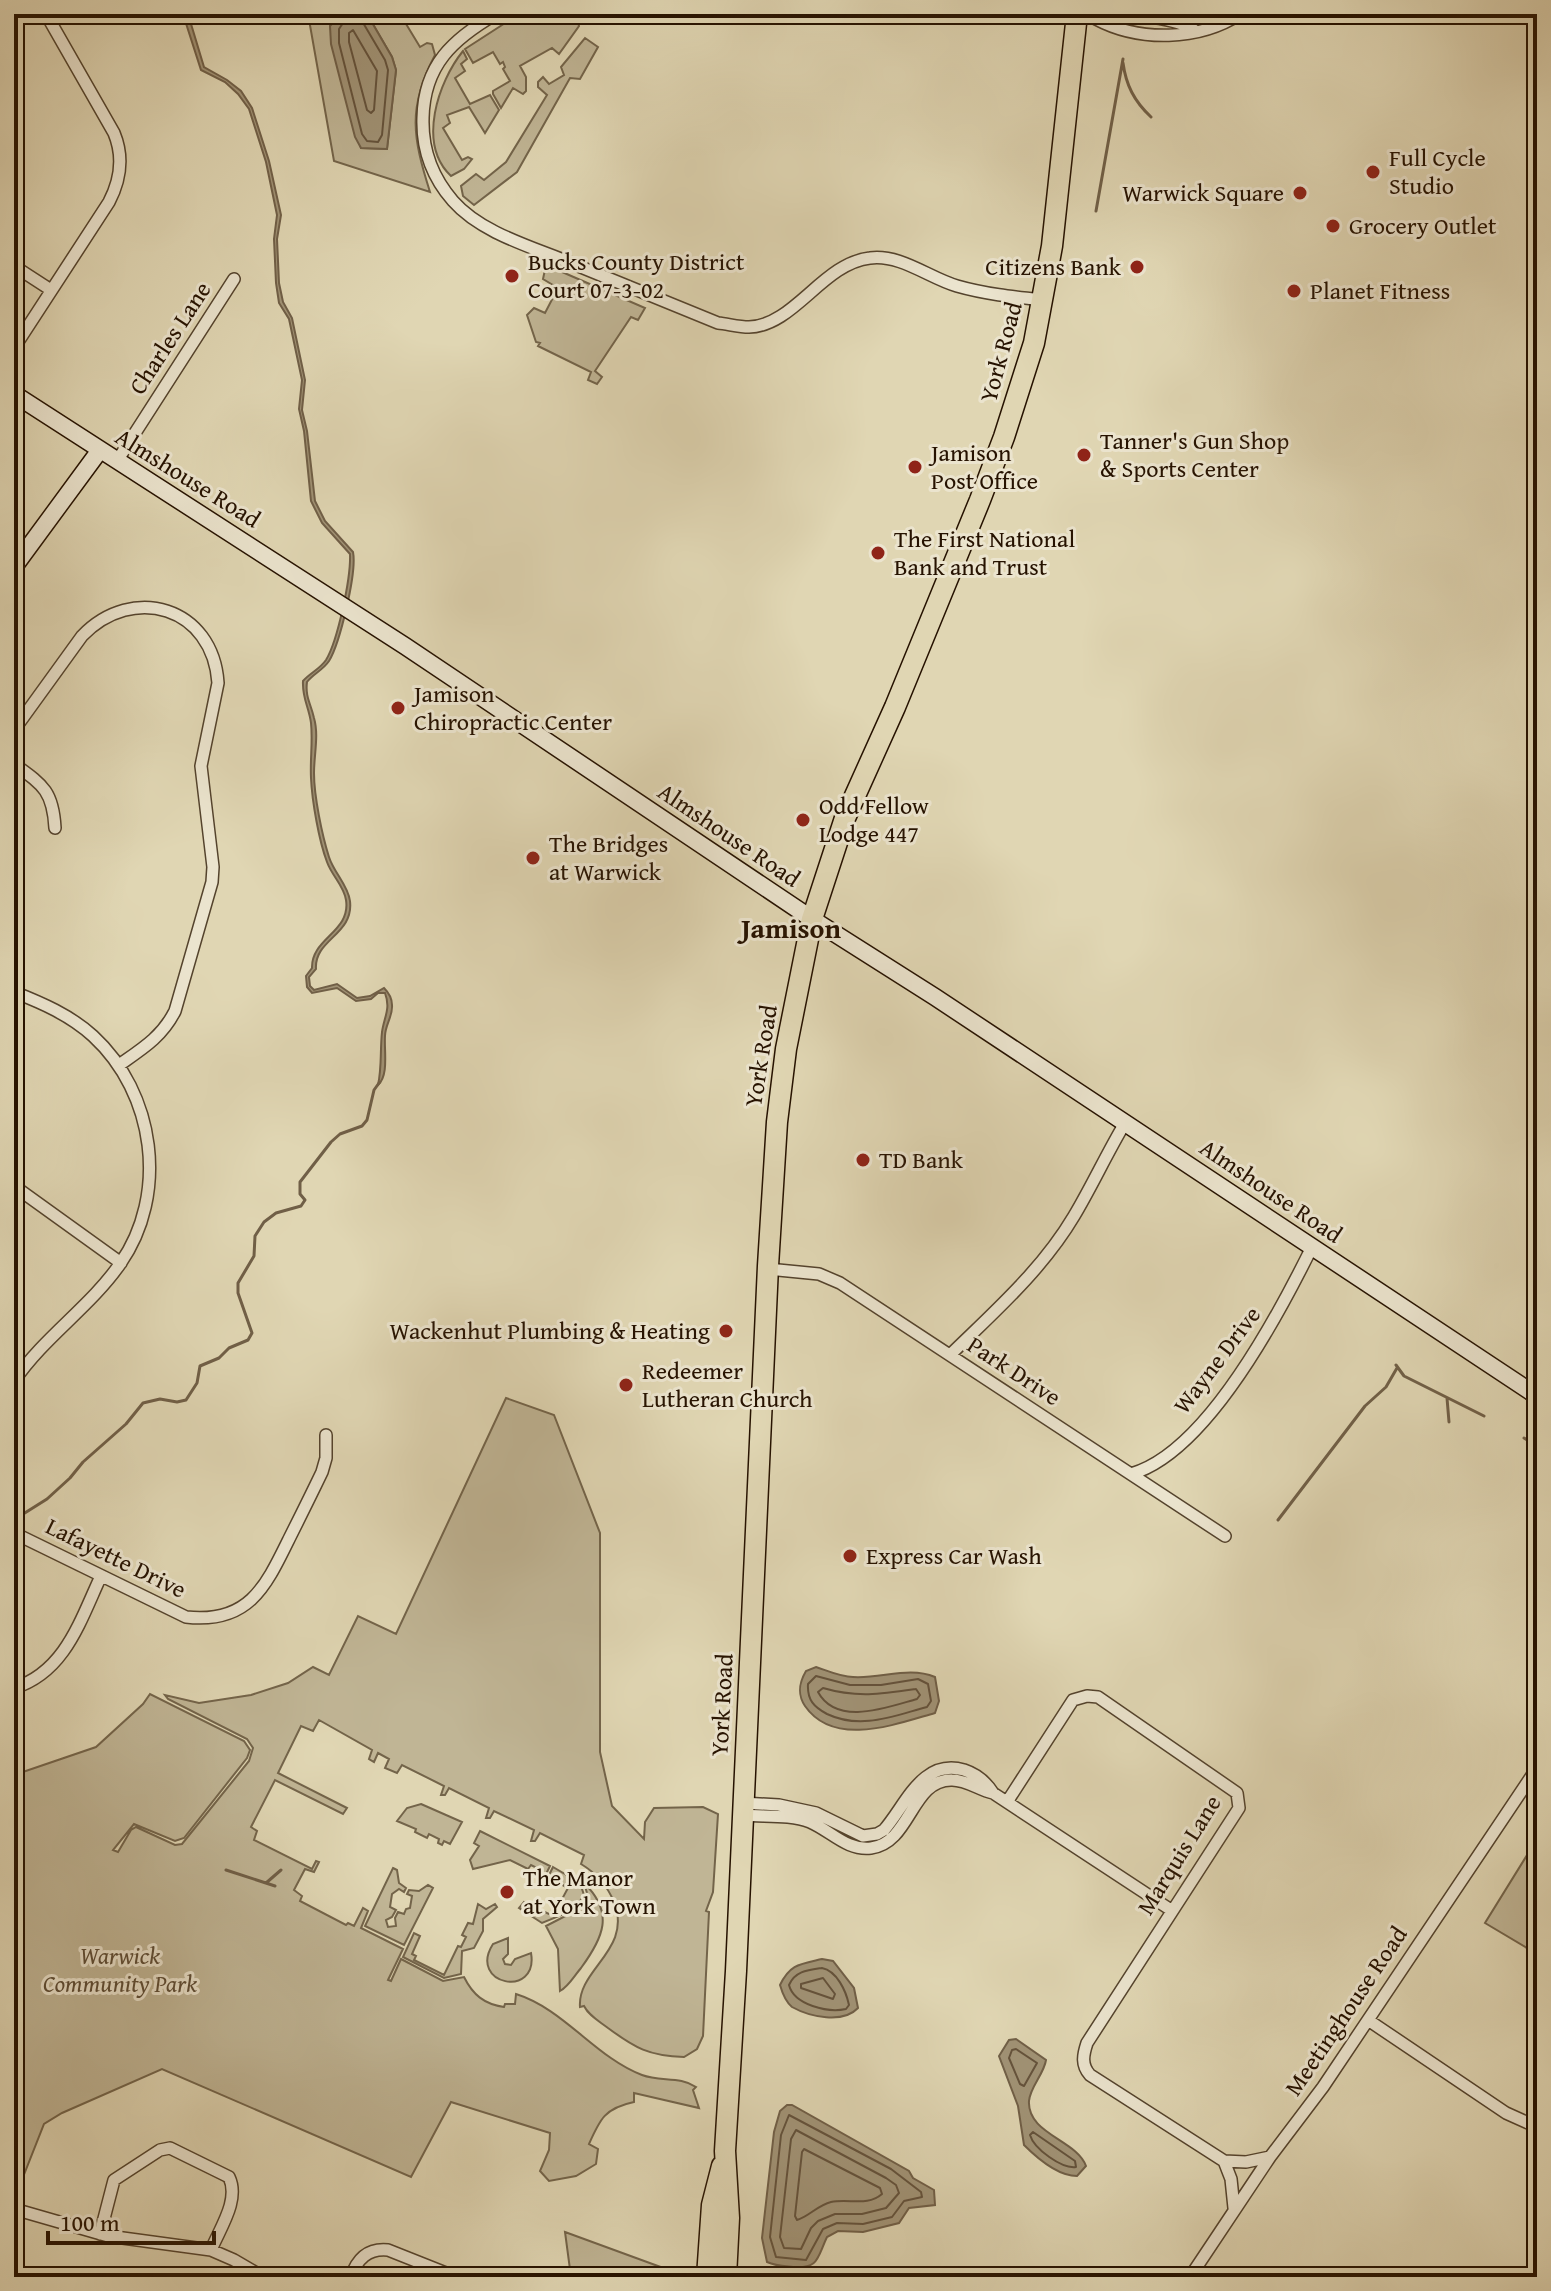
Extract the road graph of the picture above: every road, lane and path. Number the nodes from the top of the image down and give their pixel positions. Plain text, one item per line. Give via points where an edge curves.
1 (46, 14) edge
2 (496, 14) edge
3 (1240, 14) edge
4 (1083, 16) edge
5 (14, 266) edge
6 (234, 279) dead end
7 (51, 290) junction
8 (1042, 300) junction
9 (14, 348) edge
10 (14, 394) edge
11 (100, 450) junction
12 (117, 461) junction
13 (14, 567) edge
14 (14, 730) edge
15 (14, 764) edge
16 (55, 828) dead end
17 (812, 919) junction
18 (14, 992) edge
19 (119, 1065) junction
20 (1125, 1123) junction
21 (14, 1186) edge
22 (1312, 1247) junction
23 (121, 1263) junction
24 (768, 1269) junction
25 (950, 1355) junction
26 (14, 1381) edge
27 (1537, 1396) edge
28 (326, 1435) dead end
29 (1131, 1474) junction
30 (14, 1533) edge
31 (1225, 1536) dead end
32 (101, 1576) junction
33 (14, 1688) edge
34 (1537, 1768) edge
35 (1007, 1802) junction
36 (743, 1809) junction
37 (1171, 1910) junction
38 (1368, 2020) junction
39 (1537, 2127) edge
40 (725, 2151) junction
41 (1270, 2157) junction
42 (1224, 2161) junction
43 (1234, 2208) junction
44 (14, 2209) edge
45 (104, 2235) junction
46 (211, 2250) junction
47 (263, 2277) edge
48 (351, 2277) edge
49 (456, 2277) edge
50 (707, 2277) edge
51 (726, 2277) edge
52 (1190, 2277) edge

1 - 7 street via 114,133 121,168 109,202
2 - 8 street via 463,33 438,63 427,84 423,130 433,176 455,203 494,230 718,323 749,327 778,317 853,261 873,257 898,261 955,286
3 - 4 street via 1194,30 1182,23
4 - 8 highway, York Road
5 - 7 street
6 - 12 street, Charles Lane
7 - 9 street
8 - 17 highway, York Road via 1004,437 845,818
10 - 11 main road, Almshouse Road
11 - 12 main road, Almshouse Road
11 - 13 main road
12 - 17 main road, Almshouse Road
14 - 19 street via 82,636 114,612 142,607 169,612 194,627 209,647 218,683 201,766 212,882 168,1025
15 - 16 street via 47,790
17 - 20 main road, Almshouse Road
17 - 24 highway, York Road via 786,1049
18 - 19 street via 66,1016
19 - 23 street via 143,1117 150,1169 141,1221
20 - 22 main road, Almshouse Road
20 - 25 street via 1074,1217 1041,1262
21 - 23 street
22 - 27 main road, Almshouse Road
22 - 29 street, Wayne Drive via 1281,1311 1236,1380 1167,1455
23 - 26 street
24 - 25 street, Park Drive via 826,1275
24 - 36 highway, York Road
25 - 29 street, Park Drive
28 - 32 street, Lafayette Drive via 322,1472 268,1581 239,1610 202,1619 186,1617
29 - 31 street, Park Drive
30 - 32 street, Lafayette Drive
32 - 33 street via 61,1657 38,1678
34 - 38 street, Meetinghouse Road
35 - 36 street via 969,1773 942,1769 925,1776 877,1834 863,1836 803,1809
35 - 37 street
35 - 37 street, Marquis Lane via 1073,1700 1098,1697 1232,1787 1239,1800 1239,1808
36 - 40 highway, York Road
37 - 42 street, Marquis Lane via 1087,2043 1085,2070
38 - 39 street via 1506,2113
38 - 41 street, Meetinghouse Road
40 - 50 highway, York Road via 712,2205
40 - 51 highway, York Road
41 - 42 street
41 - 43 street, Meetinghouse Road
42 - 43 street
43 - 52 street, Meetinghouse Road
44 - 45 street
45 - 46 street
45 - 46 street via 114,2180 170,2148 229,2177 233,2186 234,2196
46 - 47 street
48 - 49 street via 362,2257 380,2249

